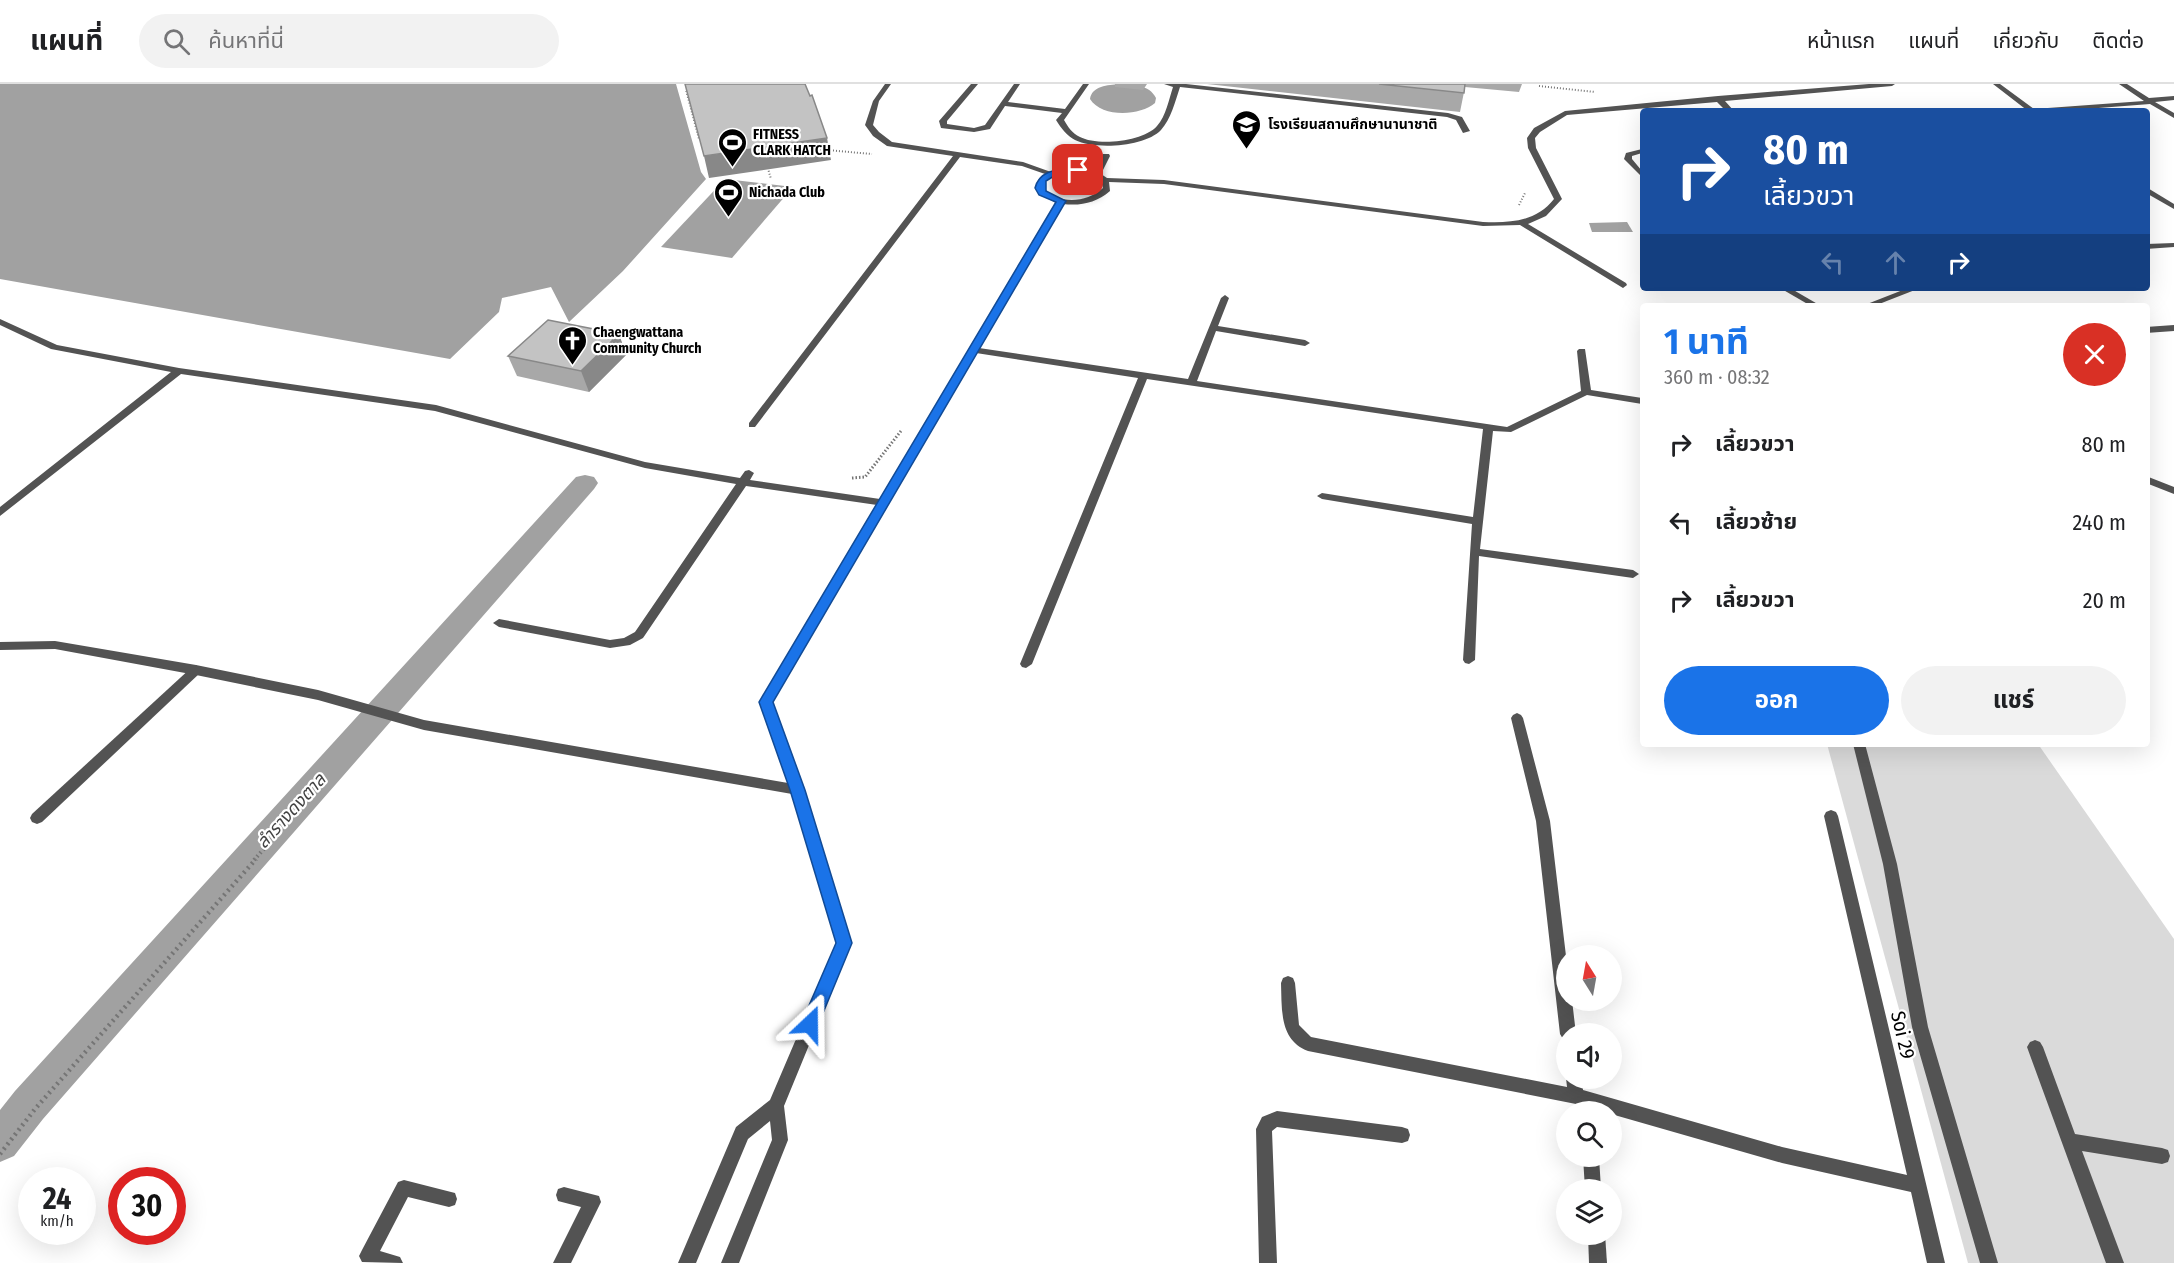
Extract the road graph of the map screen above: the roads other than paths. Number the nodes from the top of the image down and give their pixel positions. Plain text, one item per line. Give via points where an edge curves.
1 (888, 84) edge
2 (975, 84) edge
3 (1017, 84) edge
4 (1086, 84) edge
5 (1167, 84) edge
6 (1892, 84) edge
7 (1996, 84) edge
8 (2122, 84) edge
9 (1178, 85) edge
10 (1718, 98) junction
11 (2174, 98) edge
12 (2150, 101) junction
13 (1003, 104) junction
14 (1727, 108) edge
15 (2028, 108) edge
16 (2067, 108) edge
17 (1067, 111) junction
18 (2174, 116) edge
19 (1466, 131) dead end
20 (1083, 141) junction
21 (1110, 144) junction
22 (1640, 151) edge
23 (958, 154) junction
24 (1067, 170) junction
25 (1640, 173) edge
26 (1051, 174) junction
27 (1098, 174) junction
28 (1106, 180) junction
29 (2150, 192) edge
30 (1061, 201) junction
31 (2174, 207) edge
32 (1522, 223) junction
33 (2174, 245) edge
34 (2150, 247) edge
35 (1623, 285) dead end
36 (1790, 291) edge
37 (1908, 291) edge
38 (1225, 298) dead end
39 (1812, 303) edge
40 (1874, 303) edge
41 (0, 322) edge
42 (1213, 328) junction
43 (2174, 328) edge
44 (2150, 330) edge
45 (1305, 343) dead end
46 (973, 350) junction
47 (1582, 351) dead end
48 (179, 371) junction
49 (1144, 375) junction
50 (1192, 382) junction
51 (1586, 392) junction
52 (1640, 401) edge
53 (752, 425) dead end
54 (1488, 427) junction
55 (746, 478) junction
56 (2150, 481) edge
57 (2174, 491) edge
58 (1322, 496) dead end
59 (885, 503) junction
60 (0, 512) edge
61 (1477, 521) junction
62 (1474, 552) junction
63 (1633, 574) dead end
64 (499, 623) dead end
65 (0, 646) edge
66 (1469, 660) dead end
67 (1026, 664) dead end
68 (196, 670) junction
69 (1517, 718) dead end
70 (1860, 747) edge
71 (797, 790) junction
72 (1831, 816) dead end
73 (37, 818) dead end
74 (1288, 983) dead end
75 (1567, 1023) edge
76 (2035, 1047) dead end
77 (1575, 1101) edge
78 (776, 1106) junction
79 (1622, 1113) edge
80 (1402, 1135) dead end
81 (2069, 1141) junction
82 (2162, 1156) dead end
83 (1916, 1185) junction
84 (564, 1195) dead end
85 (449, 1199) dead end
86 (1597, 1245) edge
87 (394, 1263) edge
88 (562, 1263) edge
89 (687, 1263) edge
90 (730, 1263) edge
91 (1268, 1263) edge
92 (1598, 1263) edge
93 (1936, 1263) edge
94 (1989, 1263) edge
95 (2115, 1263) edge

1 - 23 street via 870,117 869,125 876,134 890,144
2 - 13 street via 943,121 944,126 983,129
3 - 13 street
4 - 17 street
5 - 9 street
6 - 10 street
7 - 15 street
8 - 12 street
9 - 19 street via 1448,115 1459,119
9 - 21 street via 1159,128 1146,137
10 - 14 street
10 - 32 street via 1575,110 1553,119 1531,138 1532,148 1558,199 1541,217
11 - 12 street
12 - 16 street
12 - 18 street
13 - 17 street
17 - 20 street via 1060,120 1069,134
20 - 21 street
20 - 24 street
21 - 27 street
22 - 25 street via 1628,159
23 - 26 street via 1023,164
23 - 53 street
24 - 26 street
24 - 27 street
26 - 30 street via 1041,180 1040,188 1049,198
27 - 28 street
28 - 30 street via 1107,189 1102,195 1089,201
28 - 32 street via 1164,182 1483,224
29 - 31 street
30 - 46 street
32 - 35 street
33 - 34 street
36 - 39 street
37 - 40 street
38 - 42 street
41 - 48 street via 54,347
42 - 45 street
42 - 50 street
43 - 44 street
46 - 49 street
46 - 59 street
47 - 51 street
48 - 55 street via 436,408 645,465
48 - 60 street
49 - 50 street
49 - 67 street
50 - 54 street
51 - 52 street
51 - 54 street via 1508,430
54 - 61 street
55 - 59 street
55 - 64 street via 639,634 626,642 610,644
56 - 57 street
58 - 61 street
59 - 71 street via 766,702
61 - 62 street
62 - 63 street
62 - 66 street
65 - 68 street via 55,645
68 - 71 street via 318,695 424,725
68 - 73 street
69 - 75 street via 1543,821
70 - 94 street via 1890,864 1920,1027
71 - 78 street via 844,943
72 - 83 street, Soi 29
74 - 77 street via 1292,1031 1308,1044
76 - 81 street
78 - 89 street via 742,1133
78 - 90 street via 780,1140
79 - 83 street
80 - 91 street via 1277,1119 1268,1123 1264,1129
81 - 82 street
81 - 95 street
83 - 93 street, Soi 29
84 - 88 street via 594,1202
85 - 87 street via 404,1188 368,1256
86 - 92 street

